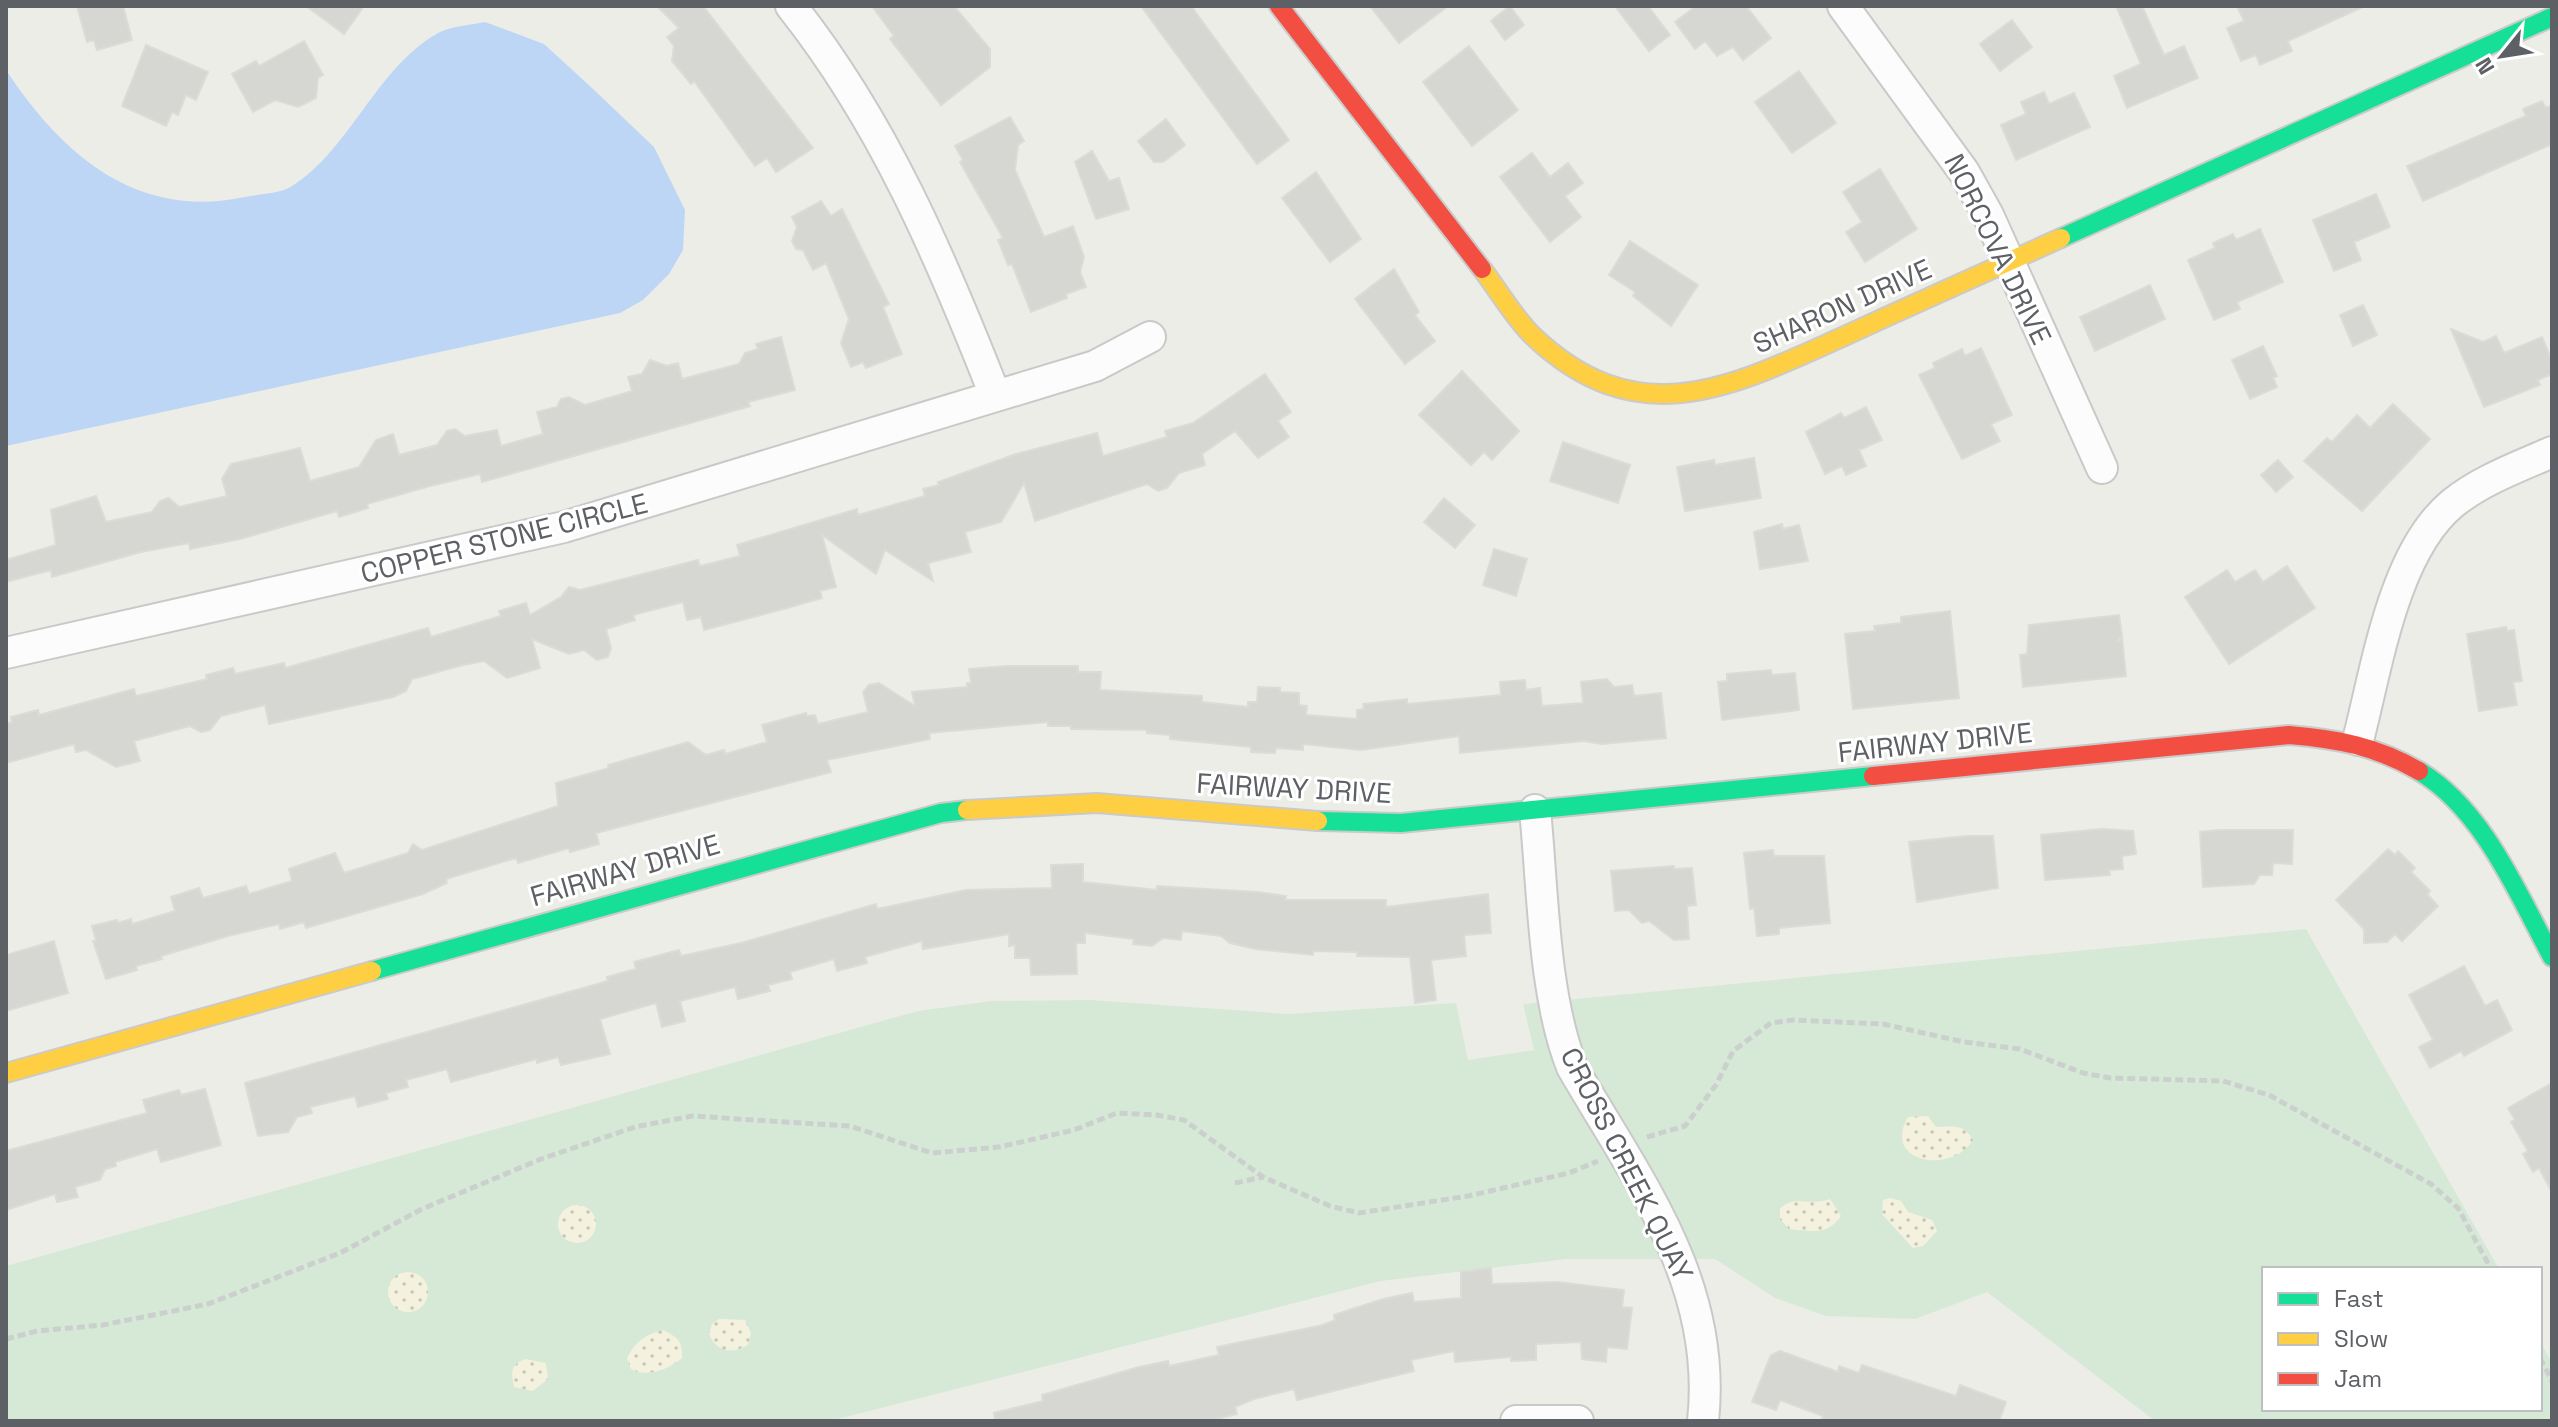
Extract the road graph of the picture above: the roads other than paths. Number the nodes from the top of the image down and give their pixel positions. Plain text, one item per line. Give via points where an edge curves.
1 (791, 6) edge
2 (1279, 6) edge
3 (1843, 6) edge
4 (2552, 17) edge
5 (2009, 261) junction
6 (1150, 337) dead end
7 (995, 395) junction
8 (2552, 452) edge
9 (2102, 468) dead end
10 (6, 653) edge
11 (2358, 740) junction
12 (1535, 810) junction
13 (2552, 957) edge
14 (6, 1073) edge
15 (1516, 1421) edge
16 (1578, 1421) edge
17 (1703, 1421) edge

1 - 7 street via 845,80 913,197
2 - 5 street, SHARON DRIVE via 1533,336 1567,364 1615,388 1653,395 1716,390
3 - 5 street, NORCOVA DRIVE via 1952,152
4 - 5 street, SHARON DRIVE
5 - 9 street, NORCOVA DRIVE
6 - 7 street, COPPER STONE CIRCLE via 1095,366
7 - 10 street, COPPER STONE CIRCLE via 564,527
8 - 11 street via 2476,486 2425,532 2405,567
11 - 12 street, FAIRWAY DRIVE via 2289,735
11 - 13 street, FAIRWAY DRIVE via 2417,767 2465,811
12 - 14 street, FAIRWAY DRIVE via 1354,824 1117,804 1029,804 941,813
12 - 17 street, CROSS CREEK QUAY via 1562,1043 1691,1284 1707,1371
15 - 16 street

